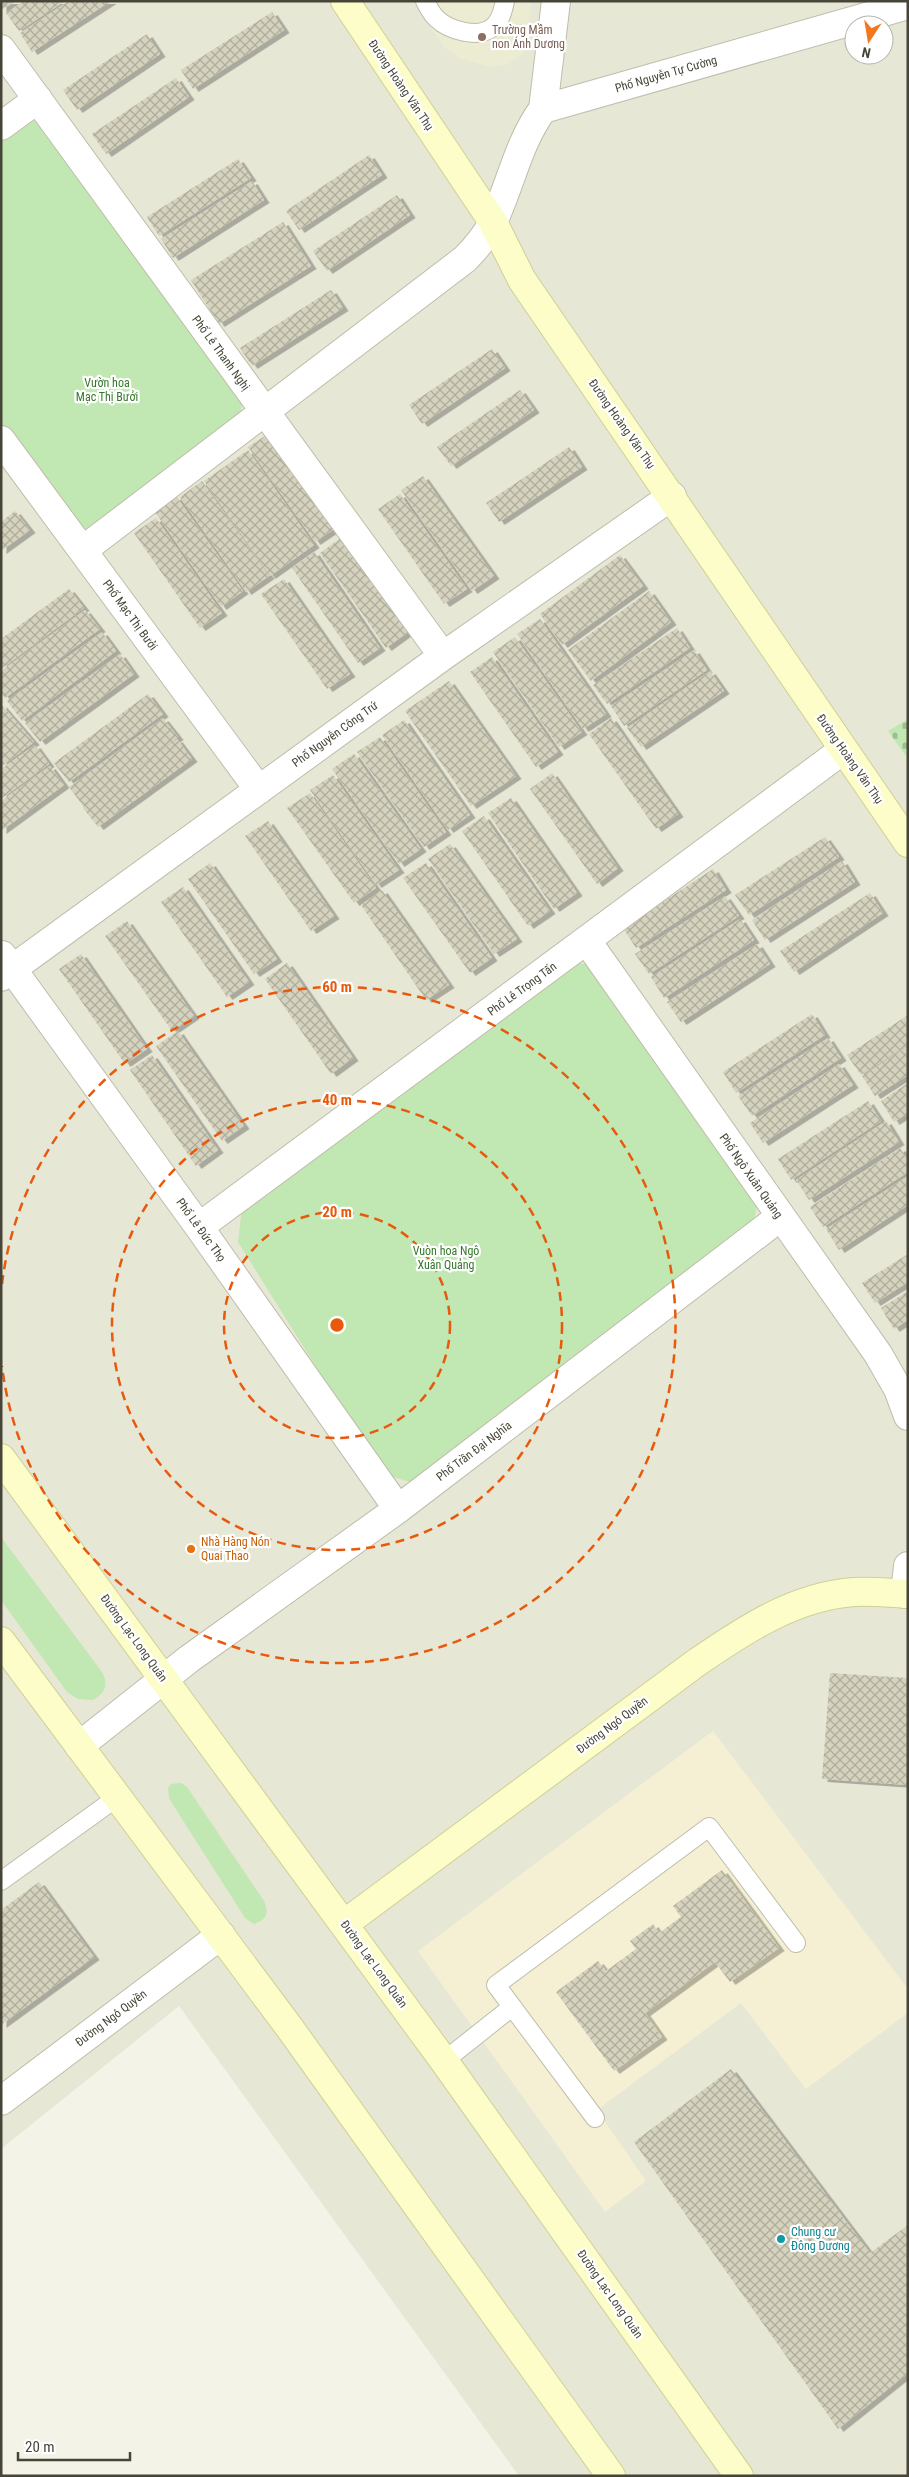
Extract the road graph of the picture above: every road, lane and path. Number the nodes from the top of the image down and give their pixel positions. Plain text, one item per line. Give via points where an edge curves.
1 (345, 1) edge
2 (424, 1) edge
3 (505, 1) edge
4 (556, 1) edge
5 (908, 5) edge
6 (1, 49) edge
7 (38, 99) junction
8 (543, 109) junction
9 (1, 126) edge
10 (492, 222) junction
11 (264, 412) junction
12 (1, 440) edge
13 (672, 496) junction
14 (83, 550) junction
15 (443, 656) junction
16 (843, 750) junction
17 (259, 790) junction
18 (908, 842) edge
19 (587, 941) junction
20 (5, 966) edge
21 (780, 1217) junction
22 (199, 1227) junction
23 (908, 1416) edge
24 (1, 1458) edge
25 (398, 1509) junction
26 (908, 1566) edge
27 (906, 1594) edge
28 (1, 1641) edge
29 (165, 1680) junction
30 (79, 1746) junction
31 (118, 1796) junction
32 (4, 1875) edge
33 (344, 1924) junction
34 (221, 1935) junction
35 (796, 1943) dead end
36 (512, 2008) junction
37 (444, 2061) junction
38 (1, 2101) edge
39 (595, 2118) dead end
40 (611, 2476) edge
41 (739, 2476) edge

1 - 10 main road, Đường Hoàng Văn Thụ
2 - 3 lane via 434,17 447,26 482,33 493,27 501,16
4 - 8 street
5 - 8 street, Phố Nguyễn Tự Cường
6 - 7 street, Phố Lê Thanh Nghị
7 - 9 street
7 - 11 street, Phố Lê Thanh Nghị
8 - 10 street via 524,138
10 - 11 street via 465,259
10 - 13 main road, Đường Hoàng Văn Thụ via 522,280
11 - 14 street
11 - 15 street, Phố Lê Thanh Nghị
12 - 14 street, Phố Mạc Thị Bưởi
13 - 15 street, Phố Nguyễn Công Trứ
13 - 16 main road, Đường Hoàng Văn Thụ
14 - 17 street, Phố Mạc Thị Bưởi
15 - 17 street, Phố Nguyễn Công Trứ
16 - 18 main road, Đường Hoàng Văn Thụ
16 - 19 street, Phố Lê Trọng Tấn
17 - 20 street, Phố Nguyễn Công Trứ
19 - 21 street, Phố Ngô Xuân Quảng
19 - 22 street, Phố Lê Trọng Tấn
20 - 22 street, Phố Lê Đức Thọ
21 - 23 street, Phố Ngô Xuân Quảng via 878,1354 898,1389
21 - 25 street, Phố Trần Đại Nghĩa
22 - 25 street, Phố Lê Đức Thọ
24 - 29 main road, Đường Lạc Long Quân
25 - 29 street, Phố Trần Đại Nghĩa
26 - 27 street
27 - 33 main road, Đường Ngô Quyền via 854,1592 831,1597 788,1608 739,1634 696,1662
28 - 30 main road
29 - 30 street, Phố Trần Đại Nghĩa
29 - 33 main road, Đường Lạc Long Quân
30 - 31 main road
31 - 32 lane
31 - 34 main road
33 - 37 main road, Đường Lạc Long Quân
34 - 38 street, Đường Ngô Quyền
34 - 40 main road
35 - 36 lane via 709,1827 496,1986
36 - 37 lane
36 - 39 lane
37 - 41 main road, Đường Lạc Long Quân

